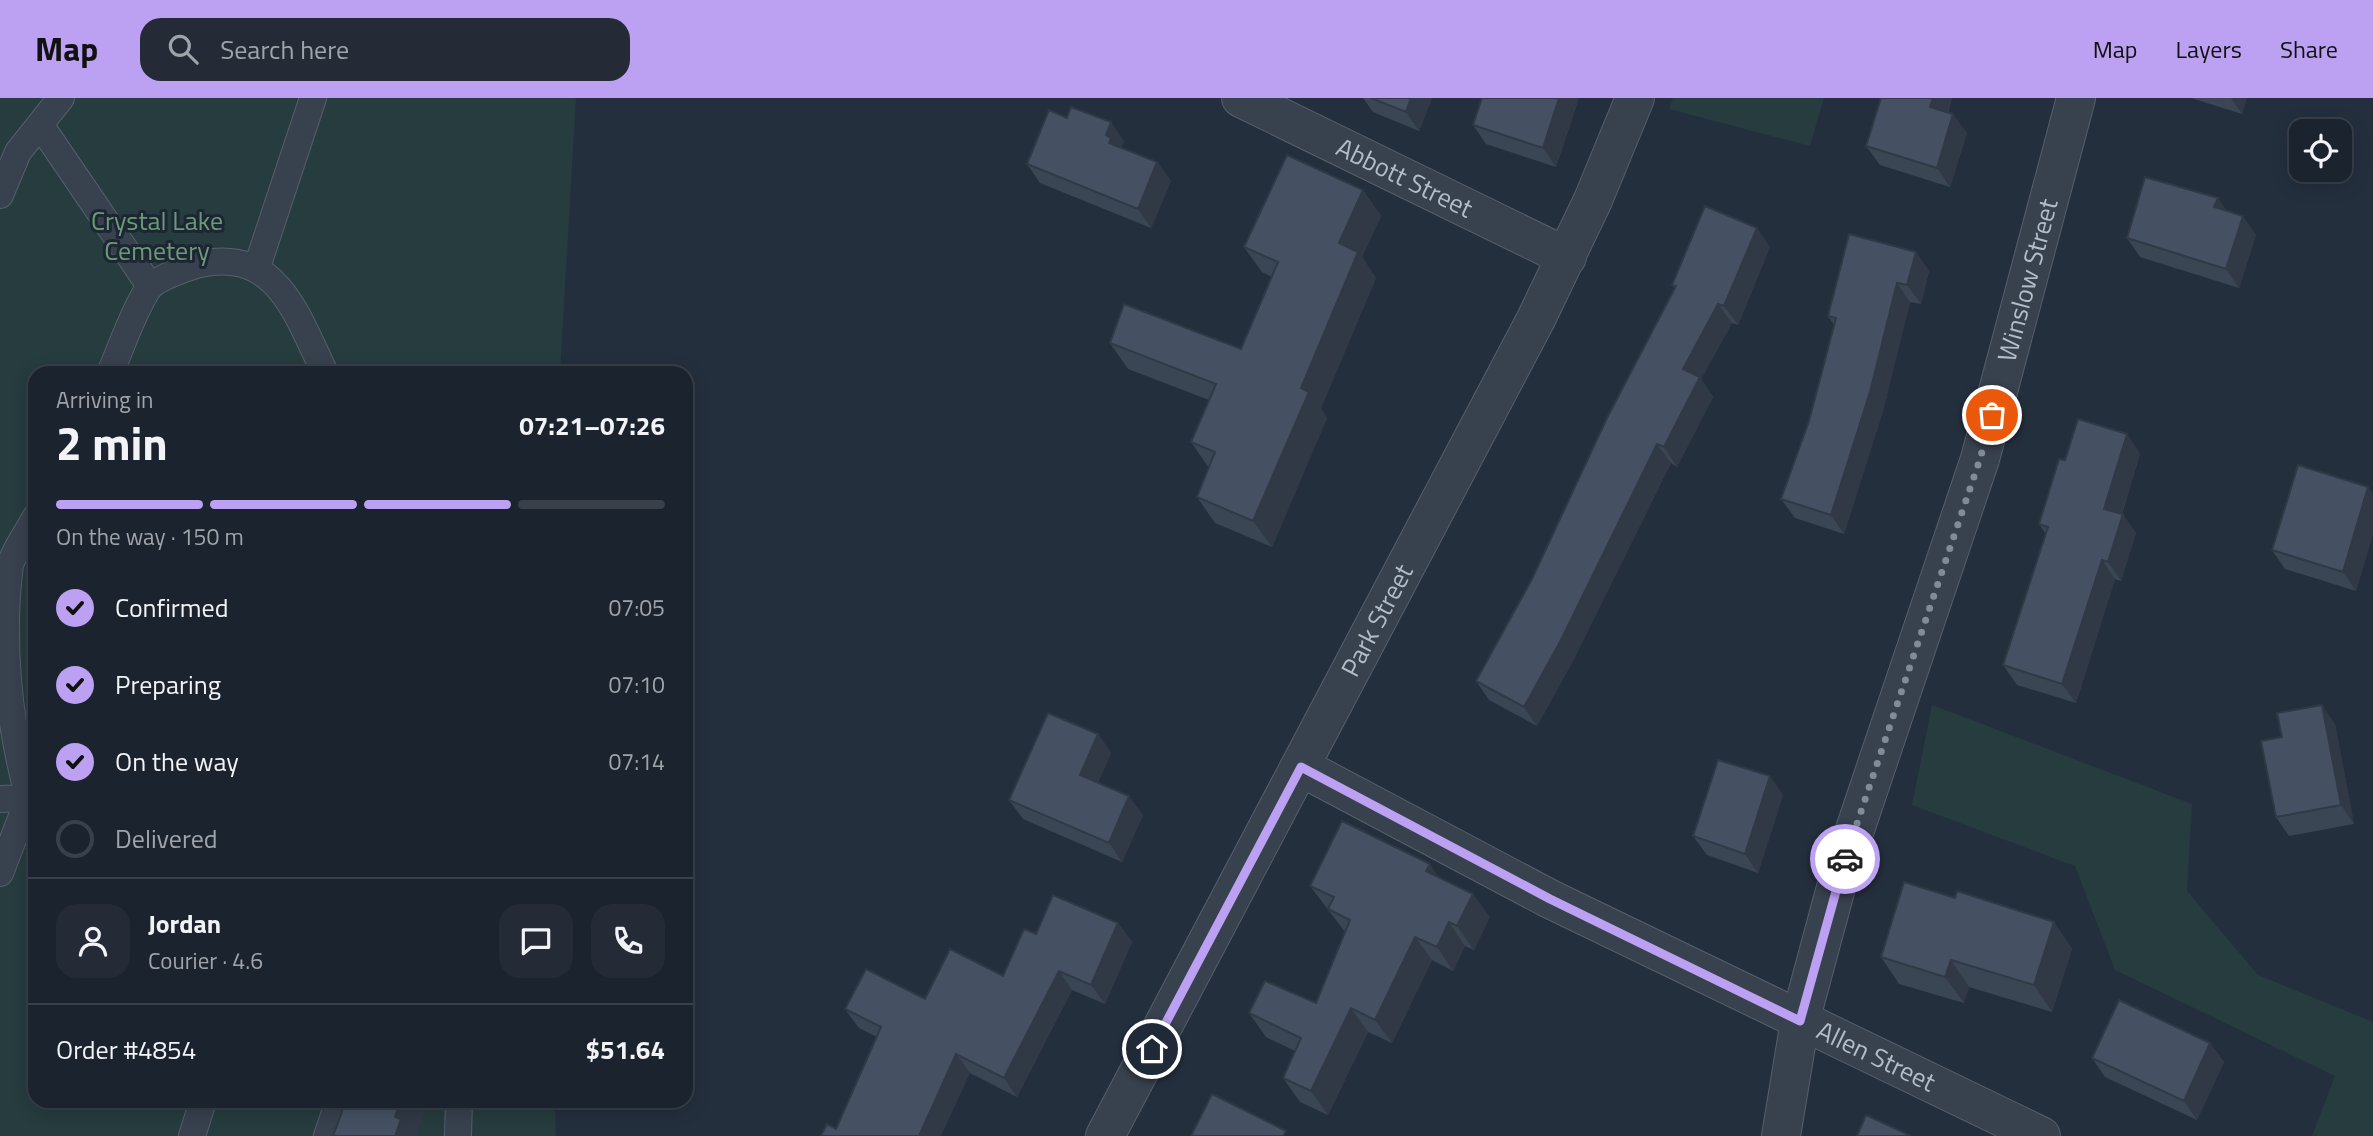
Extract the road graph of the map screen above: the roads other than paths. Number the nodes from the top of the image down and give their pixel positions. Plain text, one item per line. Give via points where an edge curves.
1 (61, 98) edge
2 (313, 98) edge
3 (1241, 98) edge
4 (1635, 98) edge
5 (2076, 98) edge
6 (41, 126) junction
7 (0, 195) edge
8 (1567, 257) junction
9 (257, 267) junction
10 (150, 286) junction
11 (113, 366) edge
12 (321, 366) edge
13 (28, 531) edge
14 (1301, 767) junction
15 (28, 789) edge
16 (0, 799) edge
17 (28, 802) edge
18 (28, 811) edge
19 (0, 873) edge
20 (1800, 1021) junction
21 (201, 1108) edge
22 (337, 1108) edge
23 (459, 1108) edge
24 (191, 1136) edge
25 (327, 1136) edge
26 (458, 1136) edge
27 (1105, 1136) edge
28 (1781, 1136) edge
29 (2041, 1136) edge

1 - 6 lane
2 - 9 lane
3 - 8 street, Abbott Street
4 - 8 street, Park Street
5 - 20 street, Winslow Street via 1980,459 1838,880
6 - 7 lane via 18,152
6 - 10 lane
8 - 14 street, Park Street
9 - 10 lane via 220,259 189,267
9 - 12 lane via 285,295
10 - 11 lane
13 - 15 lane via 10,564 1,603 1,659 12,738
14 - 20 street, Allen Street via 1550,899
14 - 27 street, Park Street
16 - 17 lane
18 - 19 lane
20 - 28 street, Winslow Street
20 - 29 street, Allen Street
21 - 24 lane
22 - 25 lane
23 - 26 lane

